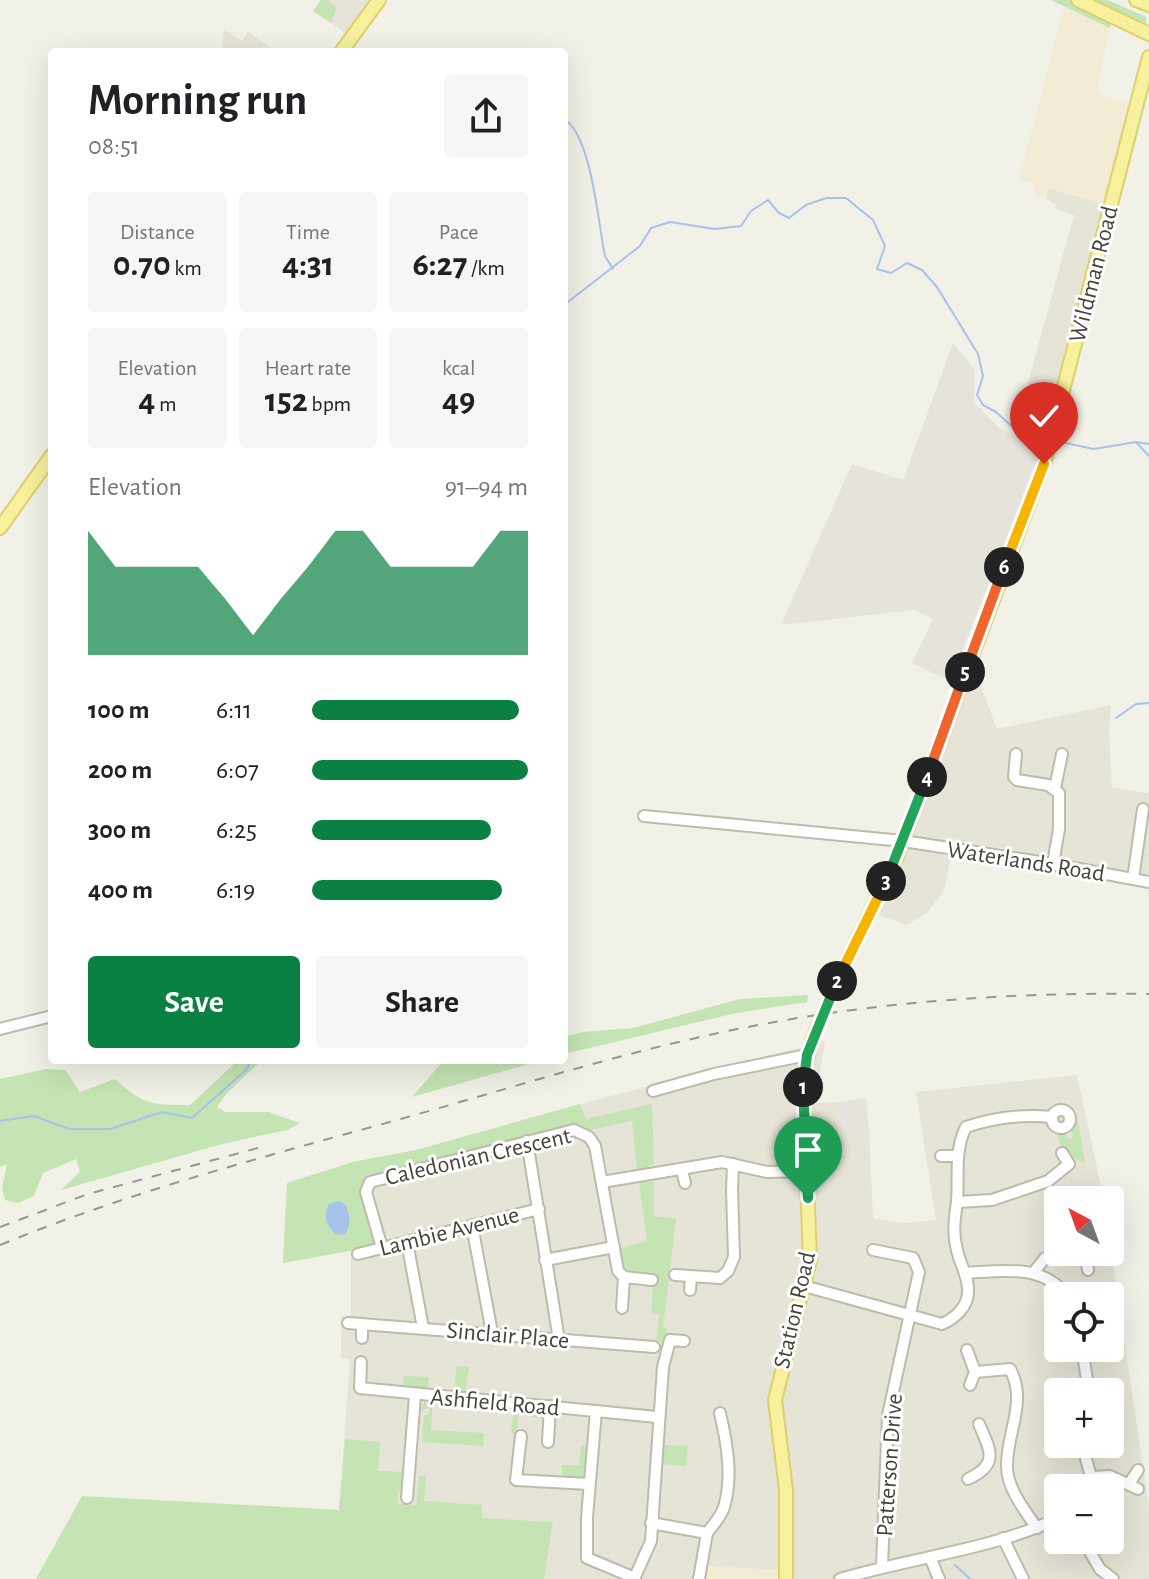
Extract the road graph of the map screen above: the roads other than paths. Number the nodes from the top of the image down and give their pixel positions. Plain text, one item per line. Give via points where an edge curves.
1 (379, 0) edge
2 (1078, 0) edge
3 (1136, 0) edge
4 (1149, 5) edge
5 (1149, 34) edge
6 (344, 48) edge
7 (1149, 57) edge
8 (48, 461) edge
9 (0, 528) edge
10 (1016, 754) dead end
11 (1062, 754) dead end
12 (1055, 788) junction
13 (1143, 809) dead end
14 (644, 816) dead end
15 (903, 841) junction
16 (1053, 864) junction
17 (1133, 879) junction
18 (1149, 882) edge
19 (48, 1017) edge
20 (0, 1029) edge
21 (812, 1041) joint
22 (807, 1055) junction
23 (653, 1091) dead end
24 (1052, 1117) dead end
25 (527, 1141) junction
26 (1062, 1153) dead end
27 (941, 1156) dead end
28 (958, 1156) junction
29 (733, 1164) junction
30 (682, 1170) junction
31 (806, 1171) junction
32 (602, 1182) junction
33 (685, 1183) dead end
34 (957, 1202) junction
35 (539, 1209) junction
36 (472, 1225) junction
37 (407, 1242) junction
38 (614, 1247) junction
39 (382, 1248) junction
40 (873, 1250) dead end
41 (358, 1254) dead end
42 (1044, 1259) edge
43 (545, 1260) junction
44 (1087, 1266) edge
45 (1088, 1270) dead end
46 (965, 1273) junction
47 (1033, 1273) junction
48 (675, 1275) dead end
49 (624, 1277) junction
50 (691, 1277) junction
51 (652, 1280) dead end
52 (1052, 1282) edge
53 (804, 1286) junction
54 (690, 1290) dead end
55 (622, 1308) dead end
56 (910, 1317) junction
57 (348, 1323) dead end
58 (362, 1324) junction
59 (423, 1328) junction
60 (492, 1333) junction
61 (362, 1338) dead end
62 (559, 1340) junction
63 (684, 1341) dead end
64 (654, 1347) dead end
65 (967, 1350) dead end
66 (361, 1362) dead end
67 (975, 1372) junction
68 (970, 1385) dead end
69 (415, 1395) junction
70 (550, 1406) junction
71 (596, 1411) junction
72 (720, 1413) dead end
73 (657, 1417) junction
74 (979, 1424) dead end
75 (521, 1436) dead end
76 (548, 1442) dead end
77 (991, 1453) junction
78 (1009, 1454) junction
79 (1138, 1470) dead end
80 (968, 1479) dead end
81 (1124, 1482) edge
82 (589, 1484) junction
83 (407, 1498) dead end
84 (651, 1523) junction
85 (1044, 1525) edge
86 (1037, 1528) junction
87 (707, 1533) junction
88 (1003, 1538) junction
89 (1091, 1554) edge
90 (930, 1557) junction
91 (1119, 1565) dead end
92 (882, 1566) junction
93 (635, 1578) edge
94 (1113, 1578) edge
95 (699, 1579) edge
96 (786, 1579) edge
97 (840, 1579) edge
98 (939, 1579) edge
99 (1023, 1579) edge

1 - 6 main road
2 - 5 main road
3 - 4 main road
7 - 15 main road, Wildman Road via 1049,447
8 - 9 main road
10 - 12 street via 1017,780
11 - 12 street
12 - 16 street via 1059,829
13 - 17 street
14 - 15 street, Waterlands Road
15 - 16 street, Waterlands Road
15 - 21 main road, Wildman Road, bridge
16 - 17 street, Waterlands Road
17 - 18 street, Waterlands Road
19 - 20 street
21 - 22 main road, Station Road
22 - 23 street
22 - 31 main road, Station Road
24 - 28 street via 994,1118 966,1127
25 - 32 street, Caledonian Crescent via 569,1130 584,1133 595,1146
25 - 35 street
25 - 39 street, Caledonian Crescent via 370,1182 366,1192
26 - 34 street via 1074,1165 1048,1181 992,1200
27 - 28 street
28 - 34 street
29 - 30 street
29 - 31 street via 767,1172
29 - 50 street via 732,1265 720,1278
30 - 32 street
30 - 33 street
31 - 53 main road, Station Road via 810,1248
32 - 38 street, Caledonian Crescent
34 - 46 street via 953,1224
35 - 36 street, Lambie Avenue
35 - 43 street
36 - 37 street, Lambie Avenue
36 - 60 street
37 - 39 street, Lambie Avenue
37 - 59 street
38 - 43 street
38 - 49 street, Caledonian Crescent
39 - 41 street, Lambie Avenue
40 - 56 street, Patterson Drive via 913,1258 919,1272
42 - 47 street
43 - 62 street
44 - 45 street
46 - 47 street
46 - 56 street via 969,1295 952,1320 942,1324
47 - 52 street
48 - 50 street
49 - 51 street
49 - 55 street, Caledonian Crescent
50 - 54 street
53 - 56 street
53 - 96 main road, Station Road via 775,1400 786,1490
56 - 92 street, Patterson Drive via 888,1415
57 - 58 street, Sinclair Place
58 - 59 street, Sinclair Place
58 - 61 street
59 - 60 street, Sinclair Place
60 - 62 street, Sinclair Place
62 - 64 street, Sinclair Place
63 - 73 street via 671,1334
65 - 67 street
66 - 69 street, Ashfield Road via 360,1388
67 - 68 street
67 - 78 street via 1010,1369 1014,1376 1019,1404
69 - 70 street, Ashfield Road
69 - 83 street
70 - 71 street, Ashfield Road
70 - 76 street
71 - 73 street, Ashfield Road
71 - 82 street
72 - 87 street via 728,1445 726,1492 724,1509
73 - 84 street
74 - 77 street
75 - 82 street via 516,1480
77 - 78 street
77 - 80 street via 989,1462
78 - 86 street via 1011,1484
79 - 81 street via 1134,1487
82 - 93 street via 587,1558
84 - 87 street
84 - 93 street via 651,1541
85 - 86 street
86 - 88 street
87 - 95 street
88 - 90 street
88 - 99 street
89 - 94 street
90 - 92 street
90 - 98 street
91 - 94 street
92 - 97 street

